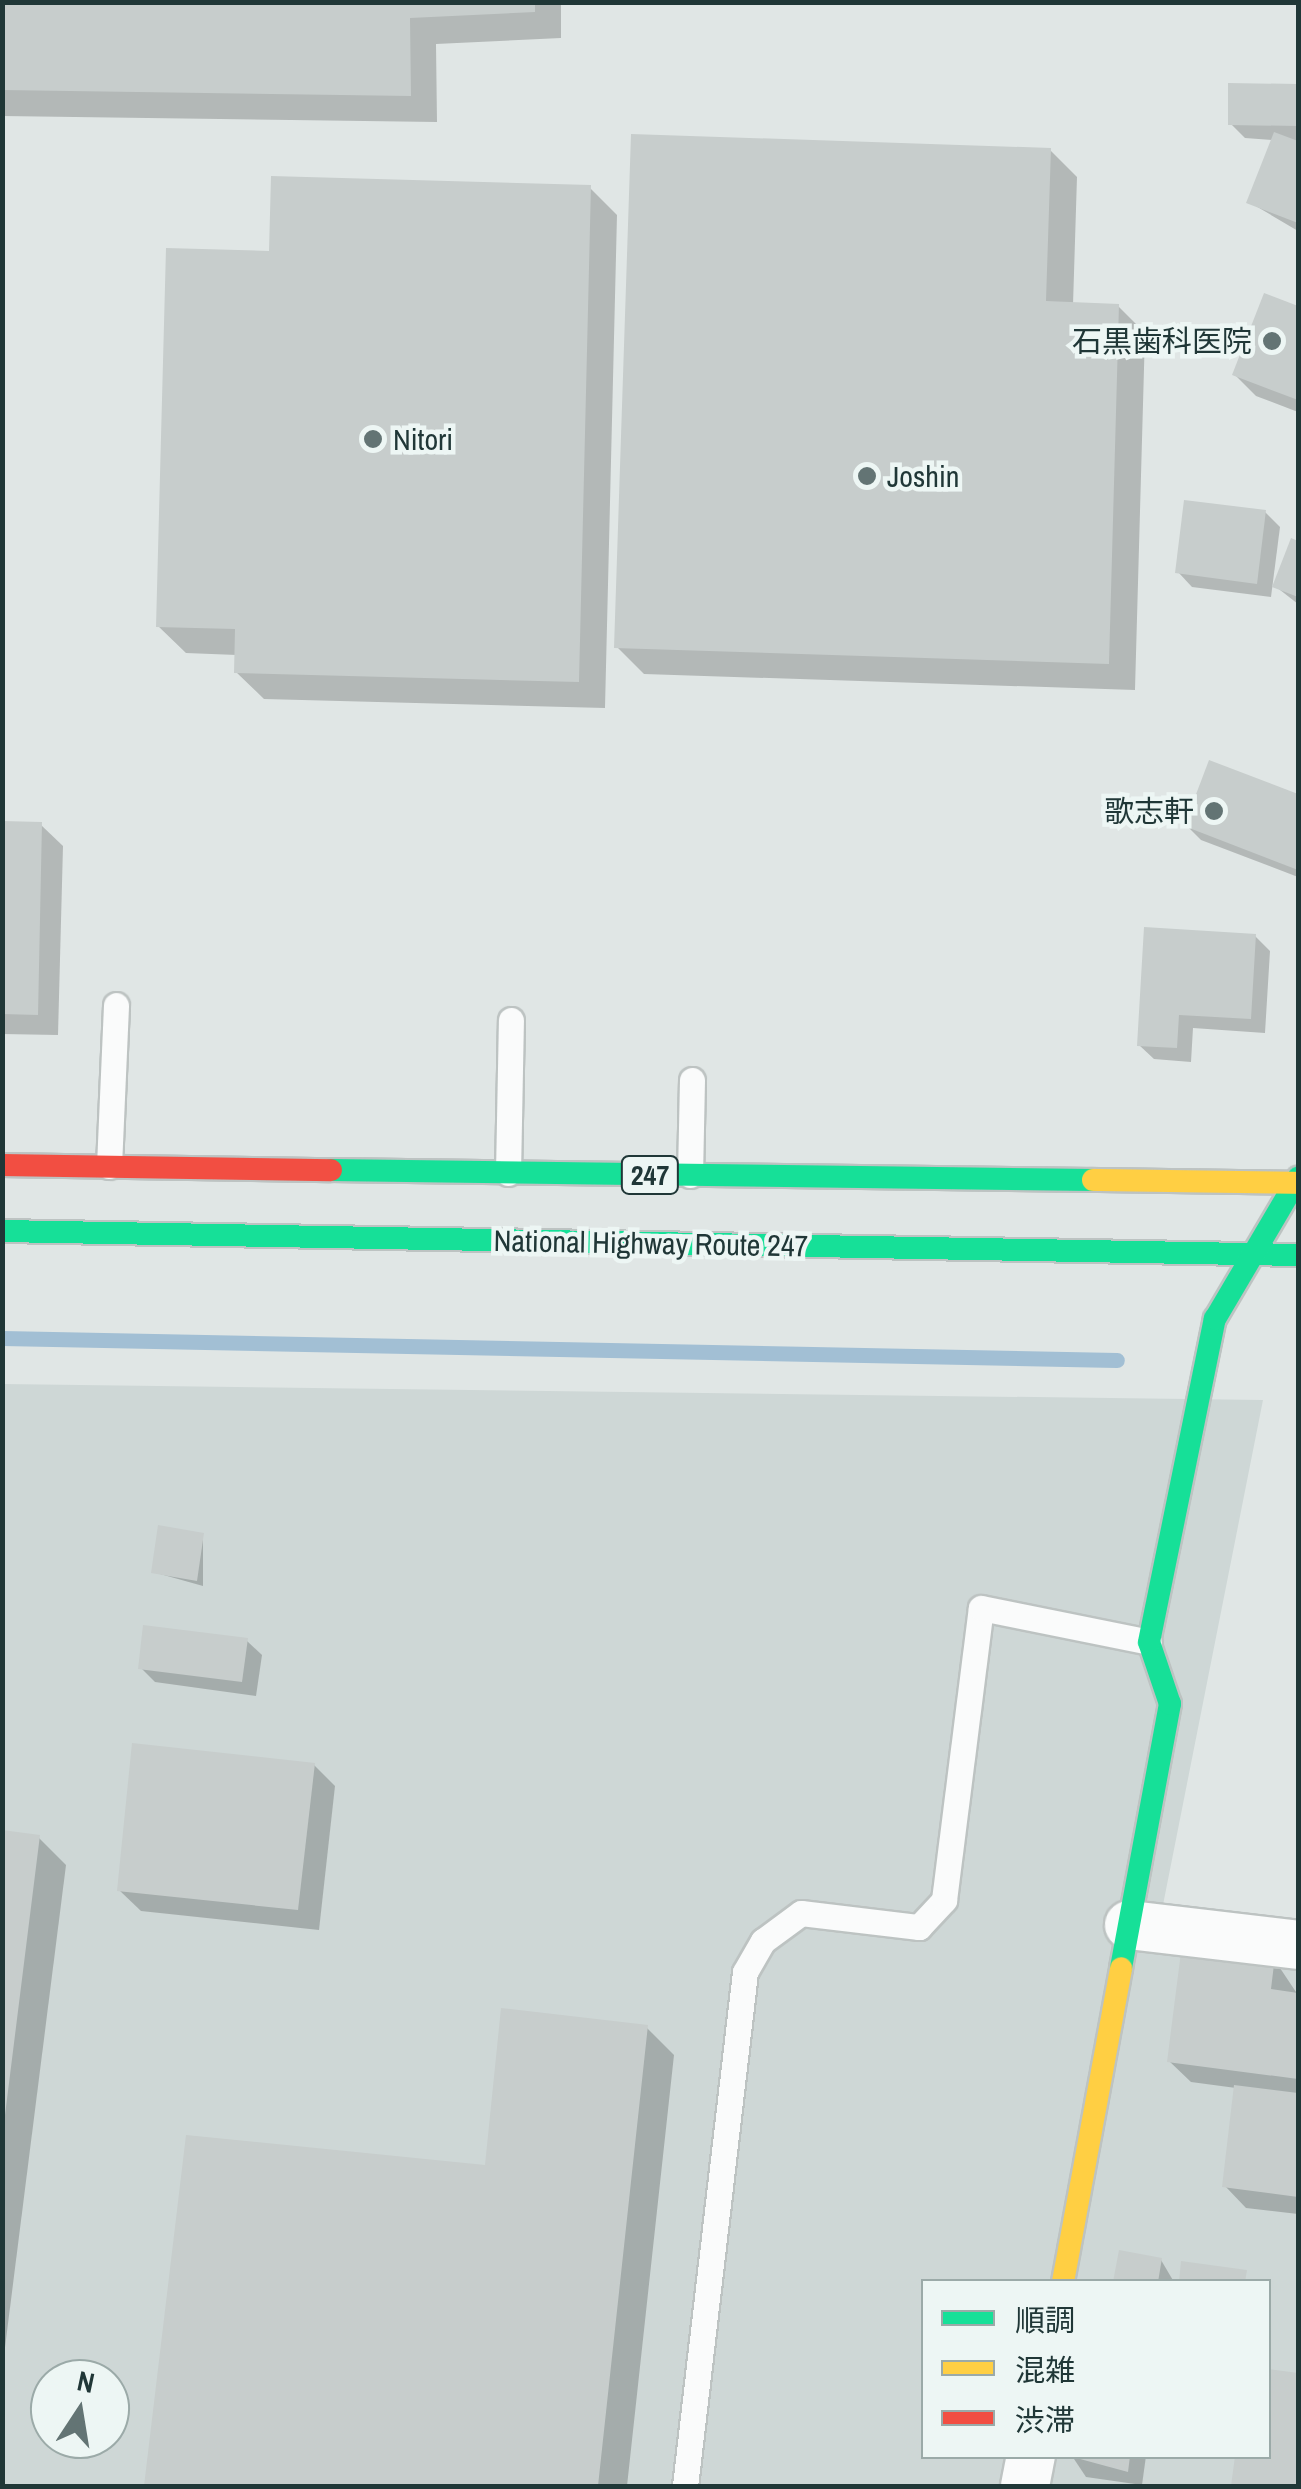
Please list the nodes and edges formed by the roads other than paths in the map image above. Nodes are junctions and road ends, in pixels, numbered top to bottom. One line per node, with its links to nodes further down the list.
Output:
1 (116, 1005): 5 (lane)
2 (511, 1020): 6 (lane)
3 (692, 1080): 7 (lane)
4 (2, 1164): 5 (main road, 247)
5 (109, 1166): 6 (main road, 247)
6 (508, 1173): 7 (main road, 247)
7 (690, 1175): 8 (main road, 247)
8 (1298, 1181): 10 (main road)
9 (2, 1231): 10 (main road, National Highway Route 247 / 247)
10 (1252, 1255): 11 (main road, National Highway Route 247 / 247); 12 (main road)
11 (1298, 1255)
12 (1149, 1642): 13 (main road); 17 (lane)
13 (1129, 1925): 14 (street); 15 (main road)
14 (1298, 1945)
15 (1064, 2279)
16 (1030, 2459): 18 (street)
17 (685, 2486)
18 (1025, 2486)

